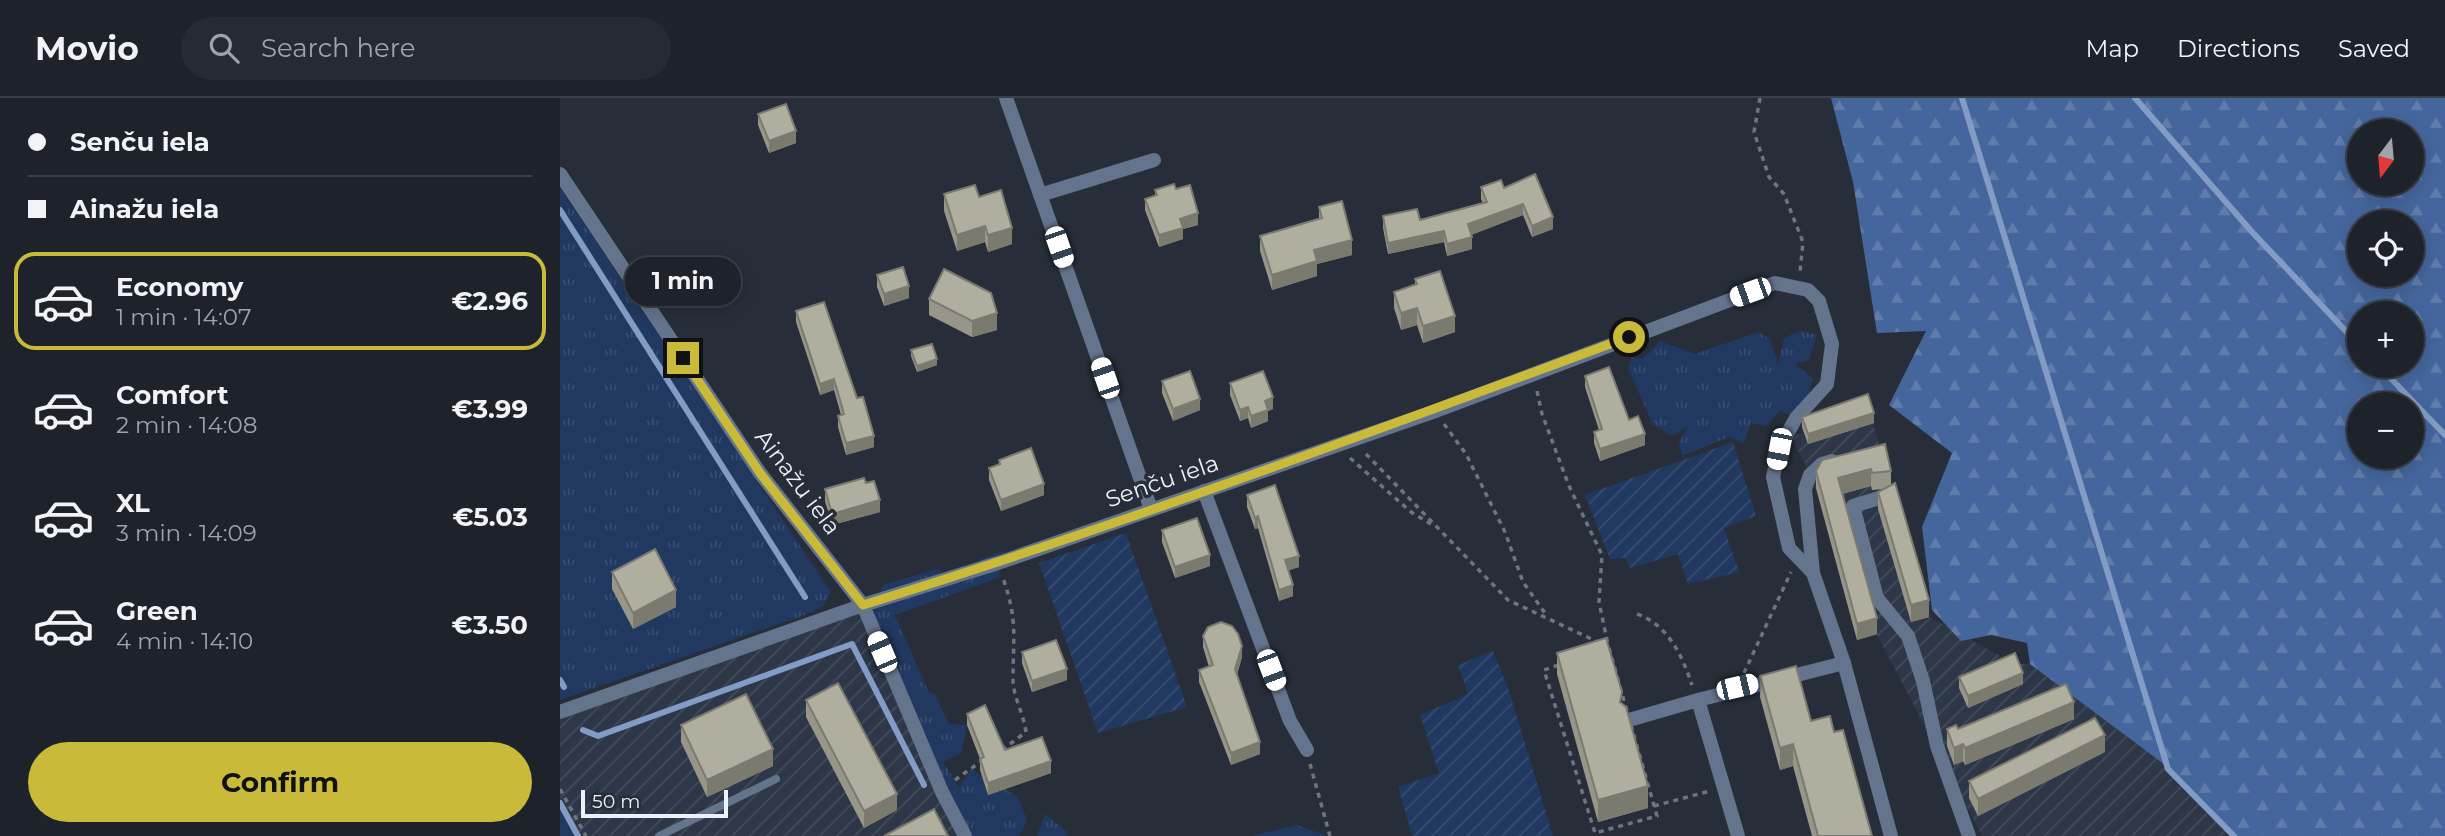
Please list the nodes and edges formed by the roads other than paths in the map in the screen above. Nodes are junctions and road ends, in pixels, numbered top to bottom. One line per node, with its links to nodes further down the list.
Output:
1 (1006, 98): 4 (street)
2 (1154, 160): 4 (street)
3 (560, 174): 10 (street, Ainažu iela)
4 (1040, 195): 8 (street)
5 (1848, 456): 9 (street)
6 (1204, 491): 8 (street, Senču iela); 9 (street, Senču iela); 15 (street)
7 (1886, 496): 21 (street)
8 (1151, 509): 10 (street, Senču iela)
9 (1813, 573): 11 (street)
10 (863, 605): 13 (street, Senču iela); 18 (street, Ainažu iela)
11 (1844, 663): 12 (street); 20 (street)
12 (1698, 700): 14 (street); 19 (street)
13 (560, 712)
14 (1629, 720)
15 (1307, 750)
16 (776, 779): 17 (lane)
17 (659, 836)
18 (965, 836)
19 (1738, 836)
20 (1891, 836)
21 (1969, 836)

